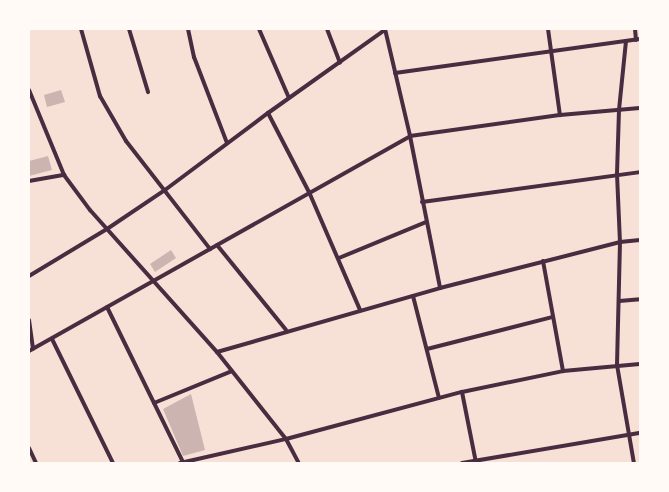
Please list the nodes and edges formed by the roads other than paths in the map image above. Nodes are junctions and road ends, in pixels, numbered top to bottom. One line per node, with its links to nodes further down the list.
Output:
1 (81, 29): 29 (street)
2 (129, 29): 15 (street)
3 (188, 29): 24 (street)
4 (259, 29): 16 (street)
5 (328, 29): 12 (street)
6 (548, 29): 11 (street)
7 (635, 29): 9 (street)
8 (385, 30): 12 (street); 13 (street)
9 (638, 39): 10 (street)
10 (626, 41): 11 (street); 20 (street)
11 (553, 52): 13 (street); 22 (street)
12 (340, 63): 16 (street)
13 (395, 73): 23 (street)
14 (29, 90): 17 (street)
15 (148, 92)
16 (289, 98): 21 (street)
17 (35, 107): 19 (street); 27 (street)
18 (640, 108): 20 (street)
19 (29, 109)
20 (618, 110): 22 (street); 26 (street)
21 (268, 113): 24 (street); 30 (street)
22 (560, 114): 23 (street)
23 (410, 136): 30 (street); 31 (street)
24 (227, 144): 29 (street)
25 (640, 172): 26 (street)
26 (617, 174): 31 (street); 35 (street)
27 (64, 175): 28 (street); 33 (street)
28 (29, 181)
29 (164, 190): 33 (street); 37 (street)
30 (309, 192): 36 (street); 38 (street)
31 (422, 202): 32 (street)
32 (426, 222): 38 (street); 42 (street)
33 (107, 230): 40 (street); 41 (street)
34 (640, 240): 35 (street)
35 (620, 242): 39 (street); 45 (street)
36 (217, 245): 37 (street); 50 (street)
37 (210, 248): 41 (street)
38 (339, 258): 47 (street)
39 (543, 261): 42 (street); 48 (street)
40 (29, 276)
41 (152, 281): 46 (street); 54 (street)
42 (440, 288): 43 (street)
43 (413, 296): 47 (street); 52 (street)
44 (640, 299): 45 (street)
45 (620, 301): 56 (street)
46 (107, 307): 51 (street); 61 (street)
47 (360, 310): 50 (street)
48 (553, 317): 52 (street); 58 (street)
49 (29, 320): 53 (street)
50 (286, 330): 54 (street)
51 (52, 339): 53 (street); 68 (street)
52 (427, 349): 60 (street)
53 (31, 350)
54 (217, 352): 57 (street)
55 (640, 364): 56 (street)
56 (617, 365): 58 (street); 63 (street)
57 (232, 371): 61 (street); 64 (street)
58 (563, 371): 59 (street)
59 (462, 392): 60 (street); 66 (street)
60 (439, 398): 64 (street)
61 (154, 403): 69 (street)
62 (640, 433): 63 (street)
63 (629, 434): 66 (street); 72 (street)
64 (286, 439): 69 (street); 70 (street)
65 (29, 448): 67 (street)
66 (475, 461): 71 (street)
67 (36, 463)
68 (113, 463)
69 (182, 463)
70 (299, 463)
71 (462, 463)
72 (634, 463)

